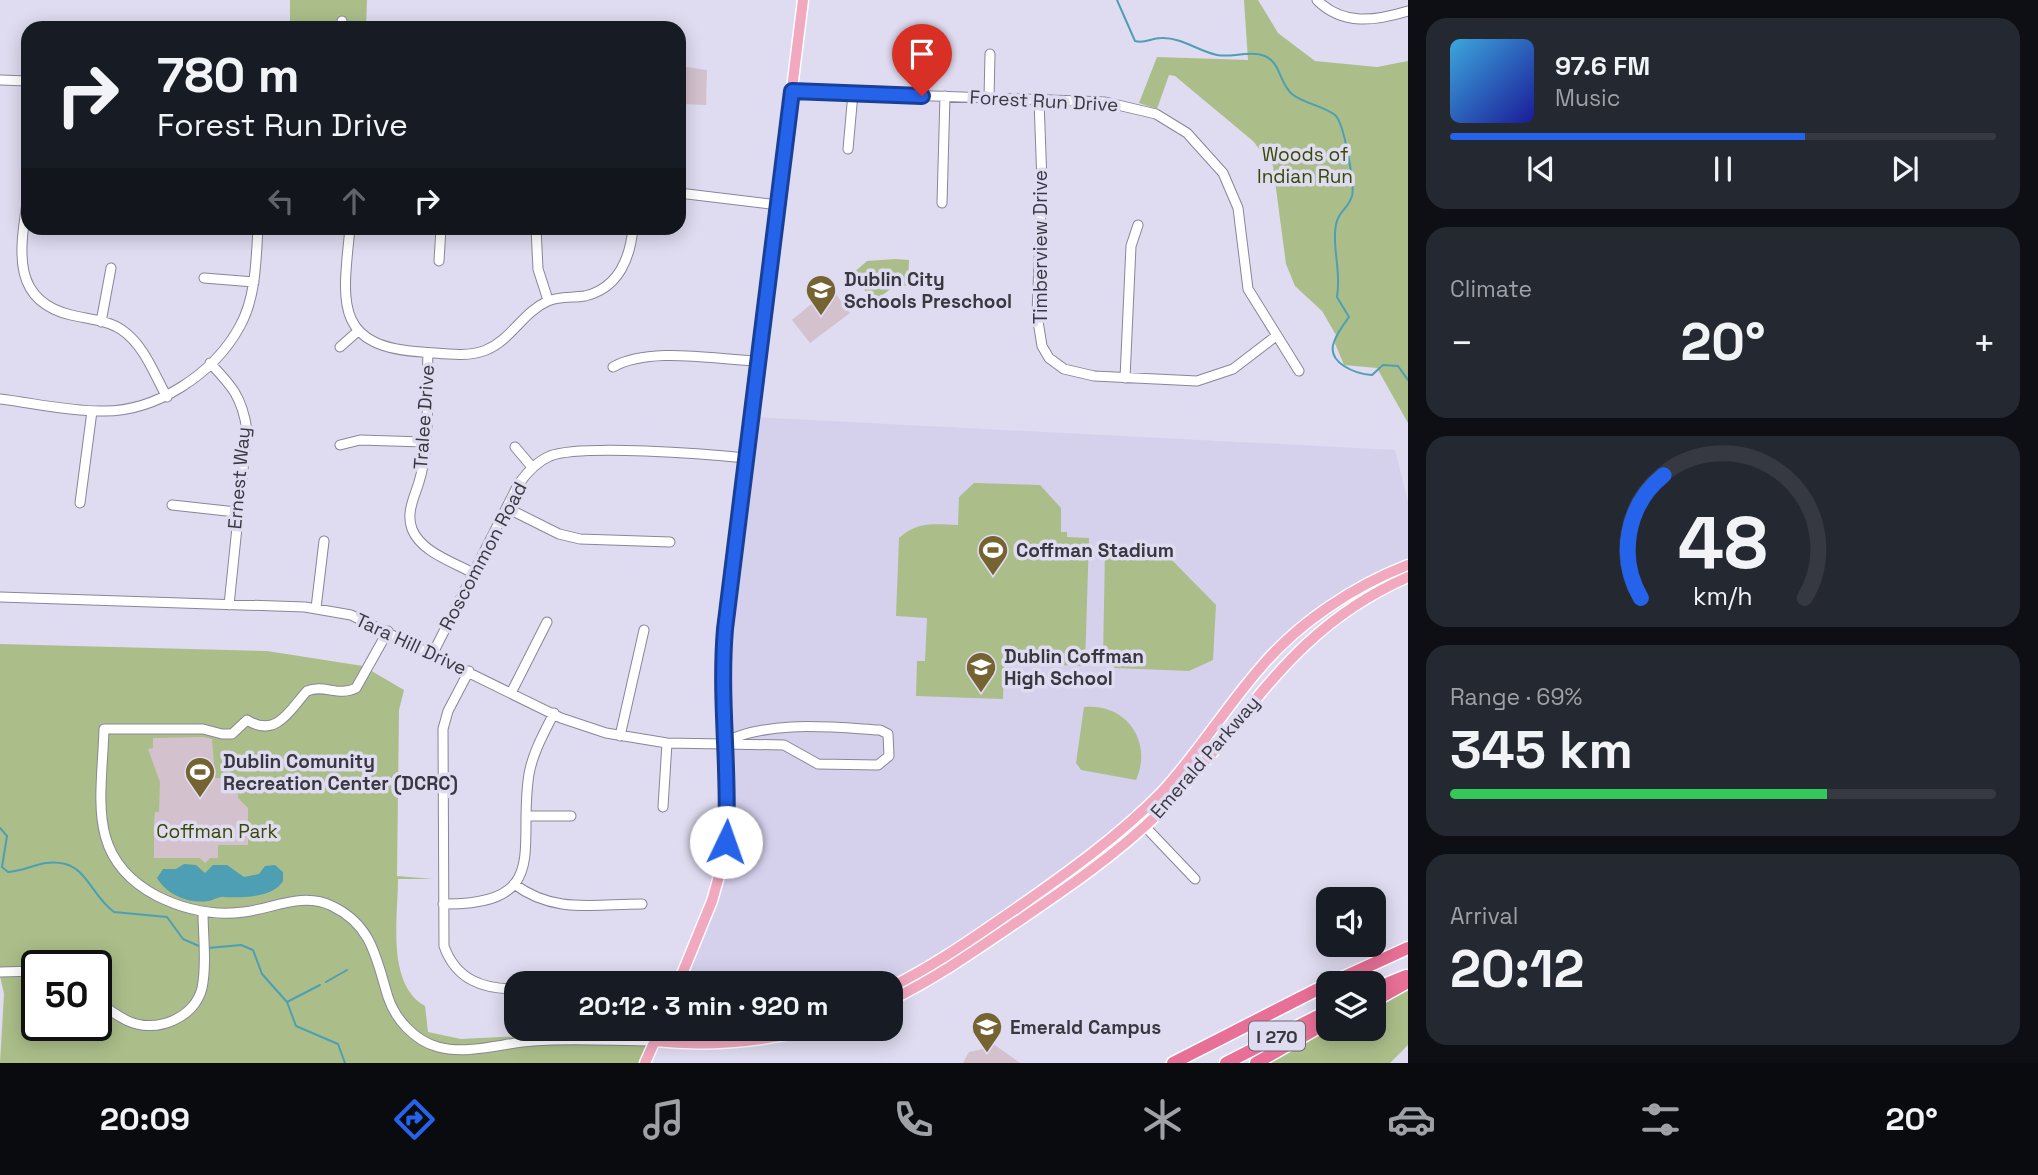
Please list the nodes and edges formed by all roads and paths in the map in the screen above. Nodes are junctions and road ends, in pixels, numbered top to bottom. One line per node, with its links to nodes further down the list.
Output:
1 (803, 0): 7 (main road)
2 (1317, 0): 3 (street)
3 (1408, 11)
4 (990, 54): 10 (street)
5 (0, 80): 6 (street)
6 (21, 81)
7 (792, 91): 8 (street, Forest Run Drive); 15 (main road)
8 (853, 93): 9 (street, Forest Run Drive); 12 (street)
9 (945, 96): 10 (street, Forest Run Drive); 14 (street)
10 (989, 98): 11 (street, Forest Run Drive)
11 (1039, 100): 30 (street, Forest Run Drive); 37 (street, Timberview Drive)
12 (848, 149)
13 (686, 194): 15 (street)
14 (942, 203)
15 (778, 205): 33 (main road)
16 (1138, 225): 37 (street)
17 (22, 235): 28 (street)
18 (257, 235): 26 (street)
19 (350, 235): 29 (street)
20 (441, 235): 23 (street)
21 (536, 235): 27 (street)
22 (632, 235): 27 (street)
23 (439, 261)
24 (111, 268): 28 (street)
25 (204, 278): 26 (street)
26 (254, 282): 34 (street)
27 (548, 300): 32 (street)
28 (101, 321): 38 (street)
29 (358, 331): 31 (street); 32 (street)
30 (1276, 336): 36 (street, Forest Run Drive); 37 (street, Timberview Drive)
31 (340, 347)
32 (428, 353): 42 (street, Tralee Drive)
33 (760, 361): 35 (street); 45 (main road)
34 (209, 363): 38 (street); 50 (street, Ernest Way)
35 (613, 367)
36 (1299, 371)
37 (1125, 378)
38 (167, 397): 41 (street)
39 (1, 399): 40 (street); 41 (street)
40 (0, 410)
41 (92, 411): 47 (street)
42 (424, 442): 43 (street); 54 (street, Tralee Drive)
43 (340, 445)
44 (515, 447): 46 (street)
45 (746, 458): 46 (street, Roscommon Road); 68 (main road)
46 (532, 467): 49 (street, Roscommon Road)
47 (80, 503)
48 (172, 505): 50 (street)
49 (507, 508): 52 (street); 54 (street, Roscommon Road)
50 (236, 512): 57 (street, Ernest Way)
51 (324, 541): 58 (street)
52 (670, 542)
53 (1408, 565): 74 (main road, Emerald Parkway)
54 (473, 573): 62 (street, Roscommon Road)
55 (1408, 578): 75 (main road, Emerald Parkway)
56 (0, 597): 57 (street, Tara Hill Drive)
57 (229, 605): 58 (street, Tara Hill Drive)
58 (316, 608): 61 (street, Tara Hill Drive)
59 (547, 622): 64 (street)
60 (644, 630): 67 (street)
61 (388, 631): 62 (street, Tara Hill Drive); 80 (street)
62 (433, 653): 63 (street, Tara Hill Drive)
63 (469, 671): 64 (street, Tara Hill Drive); 78 (street)
64 (511, 693): 65 (street, Tara Hill Drive)
65 (554, 713): 67 (street, Tara Hill Drive); 72 (street)
66 (788, 728): 68 (street); 70 (street); 70 (street)
67 (620, 736): 69 (street, Tara Hill Drive)
68 (724, 742): 69 (street, Tara Hill Drive); 70 (street); 83 (main road)
69 (667, 743): 71 (street)
70 (785, 745)
71 (663, 807)
72 (528, 816): 73 (street); 77 (street)
73 (571, 816)
74 (1135, 816): 75 (street); 87 (main road, Emerald Parkway)
75 (1144, 825): 76 (street); 92 (main road, Emerald Parkway)
76 (1195, 879)
77 (514, 884): 78 (street); 79 (street)
78 (443, 904): 90 (street)
79 (642, 904)
80 (203, 912): 94 (street); 97 (street)
81 (1408, 948): 84 (highway, I 270)
82 (21, 971): 85 (street)
83 (683, 971)
84 (1358, 971)
85 (0, 972)
86 (1408, 975): 89 (highway)
87 (903, 980)
88 (1408, 982): 93 (highway)
89 (1386, 984)
90 (504, 988)
91 (1316, 991): 101 (highway, I 270)
92 (903, 993)
93 (1386, 994)
94 (112, 1011)
95 (1316, 1017): 102 (highway, I 270)
96 (1316, 1029): 103 (highway)
97 (544, 1041)
98 (655, 1041): 99 (main road); 100 (main road)
99 (754, 1041)
100 (645, 1063)
101 (1174, 1063)
102 (1226, 1063)
103 (1256, 1063)

